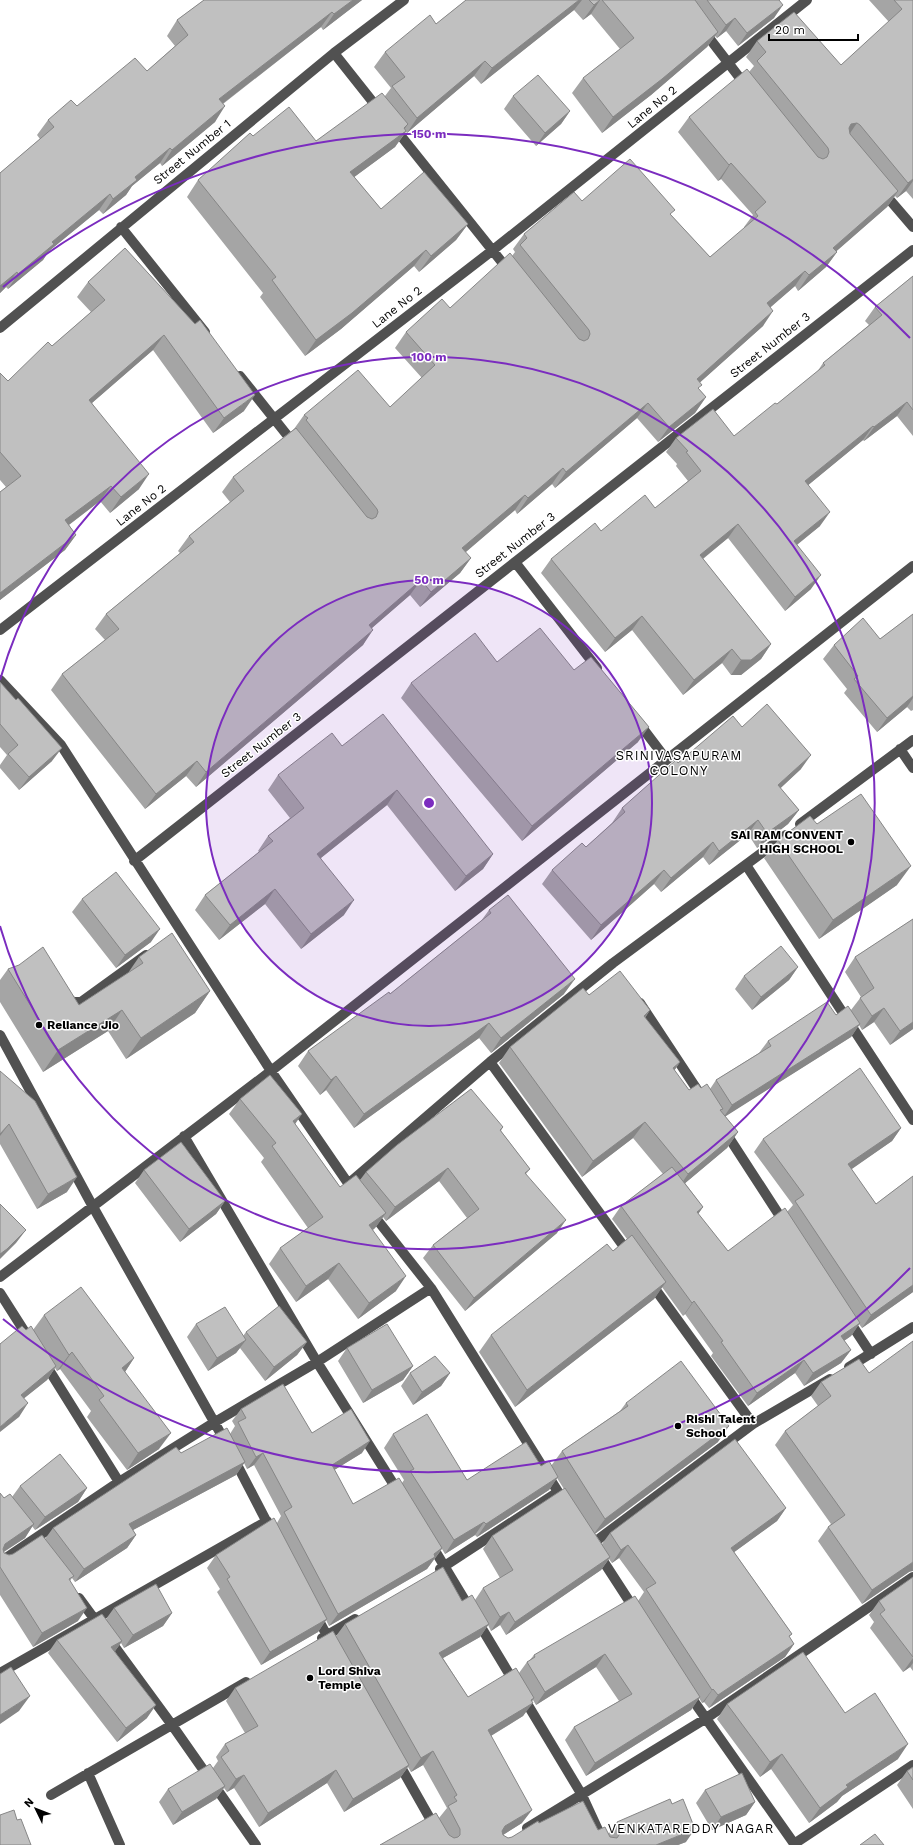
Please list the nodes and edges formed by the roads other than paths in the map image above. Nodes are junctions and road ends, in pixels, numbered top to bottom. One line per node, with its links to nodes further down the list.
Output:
1 (404, 0): 4 (street, Street Number 1)
2 (807, 0): 5 (street, Lane No 2)
3 (695, 19): 5 (street)
4 (334, 53): 8 (street, Street Number 1); 10 (street)
5 (727, 63): 6 (street); 10 (street, Lane No 2)
6 (752, 94)
7 (879, 186): 9 (street)
8 (122, 227): 13 (street, Street Number 1); 14 (street)
9 (913, 227)
10 (493, 250): 12 (street); 16 (street, Lane No 2)
11 (913, 250): 18 (street, Street Number 3)
12 (518, 281)
13 (0, 328)
14 (210, 338)
15 (234, 369): 16 (street)
16 (274, 419): 17 (street); 20 (street, Lane No 2)
17 (303, 455)
18 (515, 562): 21 (street); 28 (street, Street Number 3)
19 (913, 566): 26 (street)
20 (0, 630)
21 (605, 679)
22 (0, 680): 28 (street)
23 (633, 716): 26 (street)
24 (913, 740): 25 (street)
25 (900, 749): 27 (street); 29 (street)
26 (666, 759): 35 (street)
27 (913, 768)
28 (134, 861): 35 (street)
29 (746, 865): 34 (street); 37 (street)
30 (154, 949): 31 (street)
31 (63, 991)
32 (635, 996): 36 (street)
33 (0, 1035): 41 (street)
34 (490, 1062): 40 (street); 43 (street)
35 (271, 1071): 39 (street); 40 (street)
36 (709, 1109)
37 (913, 1120)
38 (718, 1122): 42 (street)
39 (184, 1136): 41 (street); 51 (street)
40 (348, 1184): 46 (street)
41 (92, 1205): 45 (street); 52 (street)
42 (792, 1235)
43 (636, 1262)
44 (645, 1275): 53 (street)
45 (0, 1277)
46 (431, 1288): 51 (street); 55 (street)
47 (0, 1294): 54 (street)
48 (841, 1308): 50 (street)
49 (913, 1327): 50 (street)
50 (871, 1354): 53 (street)
51 (317, 1362): 52 (street); 56 (street)
52 (215, 1422): 54 (street); 58 (street)
53 (753, 1424): 69 (street)
54 (119, 1482): 61 (street)
55 (558, 1492): 57 (street); 62 (street)
56 (403, 1500)
57 (571, 1512)
58 (267, 1521): 60 (street); 68 (street)
59 (424, 1533): 62 (street)
60 (277, 1542)
61 (0, 1562)
62 (445, 1566): 63 (street); 81 (street)
63 (432, 1574)
64 (913, 1577): 76 (street)
65 (71, 1588): 68 (street)
66 (312, 1609): 70 (street)
67 (366, 1612): 70 (street)
68 (94, 1618): 73 (street); 77 (street)
69 (640, 1618)
70 (327, 1636): 71 (street); 72 (street)
71 (313, 1643)
72 (338, 1656)
73 (0, 1673)
74 (253, 1678): 77 (street)
75 (683, 1685): 76 (street)
76 (704, 1719): 81 (street); 88 (street)
77 (172, 1725): 80 (street); 85 (street)
78 (392, 1750): 86 (street)
79 (913, 1766): 88 (street)
80 (88, 1773): 82 (street); 84 (street)
81 (582, 1794): 83 (street); 87 (street)
82 (51, 1795)
83 (518, 1833)
84 (120, 1845)
85 (256, 1845)
86 (446, 1845)
87 (605, 1845)
88 (794, 1845)

